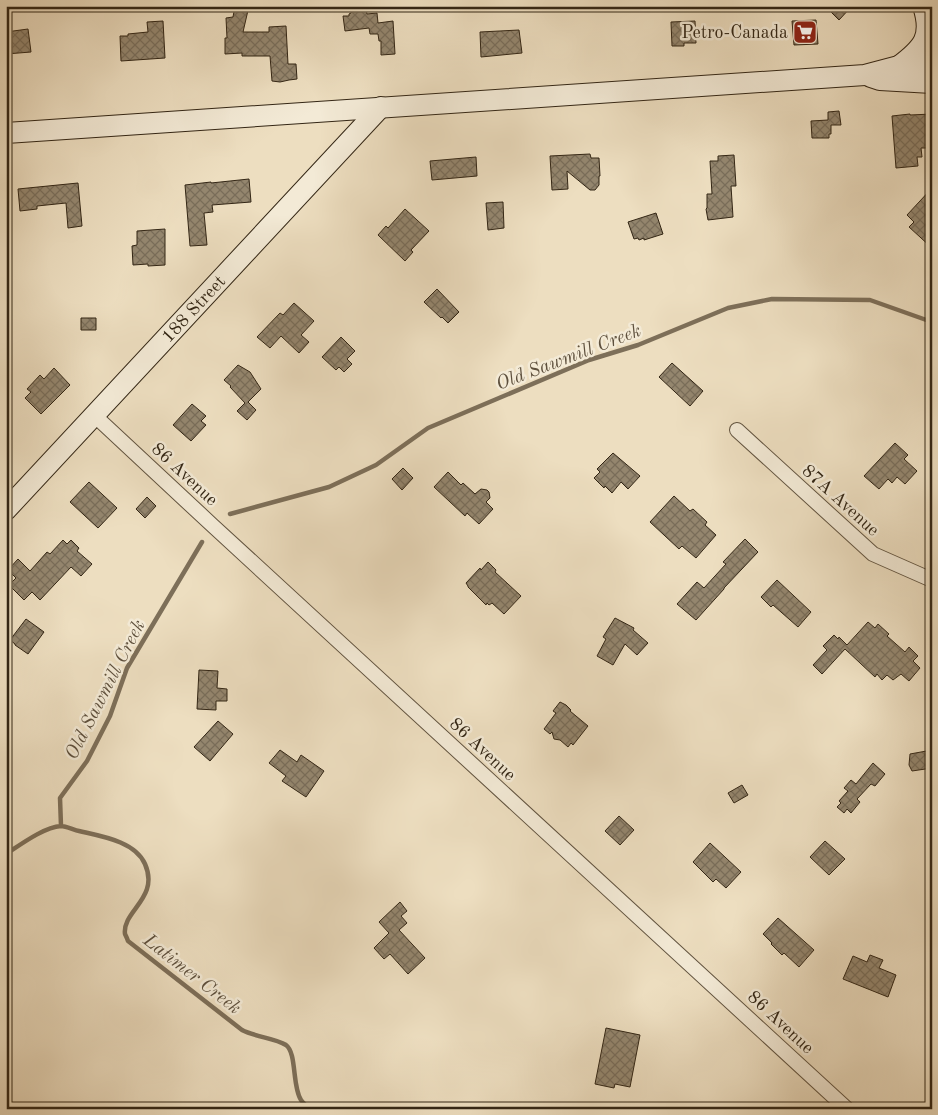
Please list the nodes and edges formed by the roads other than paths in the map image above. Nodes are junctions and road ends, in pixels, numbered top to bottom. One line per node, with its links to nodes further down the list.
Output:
1 (923, 6): 3 (main road)
2 (932, 62): 3 (main road)
3 (899, 66): 4 (main road)
4 (865, 75): 5 (main road); 6 (main road)
5 (932, 83)
6 (381, 107): 7 (main road); 8 (main road, 188 Street)
7 (6, 133)
8 (94, 415): 10 (main road, 188 Street); 12 (street, 86 Avenue)
9 (737, 430): 11 (street, 87A Avenue)
10 (6, 510)
11 (932, 580)
12 (847, 1109)

